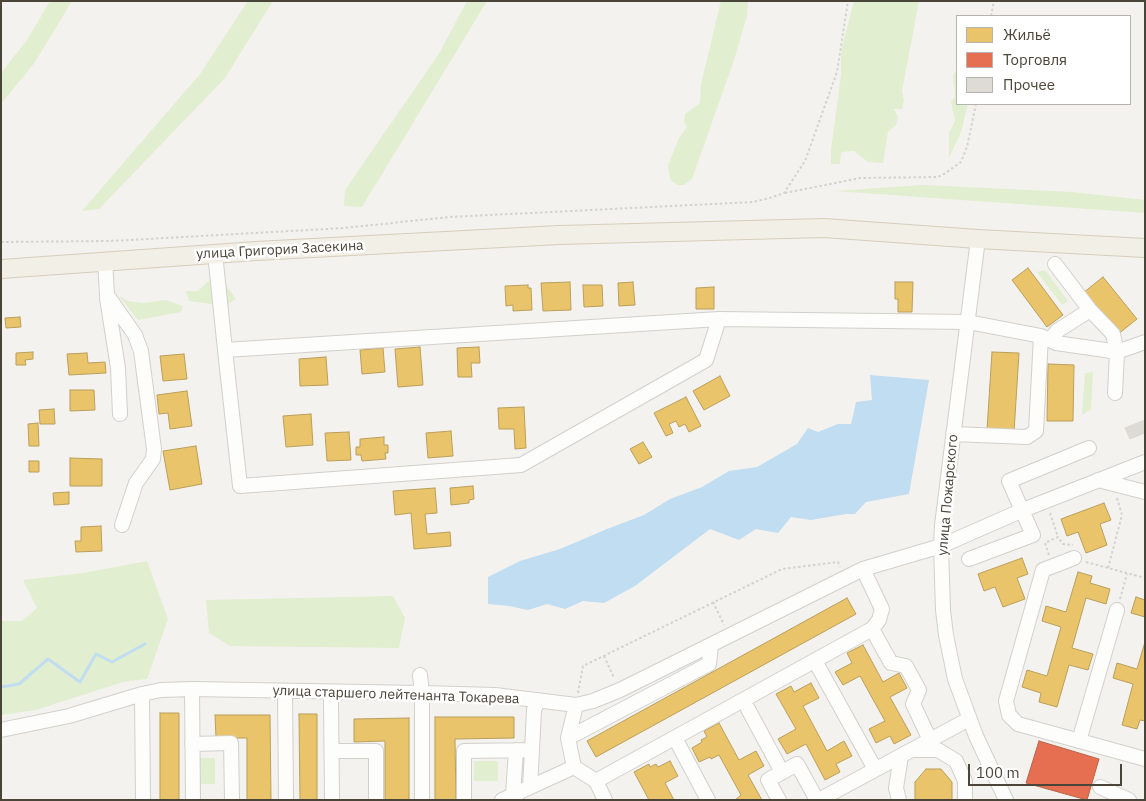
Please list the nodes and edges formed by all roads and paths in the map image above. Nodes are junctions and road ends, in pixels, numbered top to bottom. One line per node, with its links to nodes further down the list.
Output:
1 (848, 1): 5 (path)
2 (994, 1): 3 (path)
3 (991, 15)
4 (976, 105): 5 (path)
5 (784, 193): 7 (path)
6 (978, 239): 8 (main road, улица Григория Засекина); 9 (main road, улица Григория Засекина); 16 (street, улица Пожарского)
7 (1, 242)
8 (1145, 248)
9 (215, 253): 10 (main road, улица Григория Засекина); 19 (street)
10 (105, 260): 12 (main road, улица Григория Засекина); 13 (street)
11 (1056, 264): 14 (street)
12 (1, 269)
13 (107, 295): 22 (street); 31 (street)
14 (1090, 310): 17 (street); 20 (street)
15 (719, 320): 16 (street); 19 (street); 19 (street)
16 (968, 322): 17 (street); 23 (street, улица Пожарского)
17 (1045, 338): 20 (street); 23 (street)
18 (1145, 342): 20 (street)
19 (224, 350)
20 (1117, 352): 21 (street)
21 (1115, 393)
22 (120, 414)
23 (953, 434): 33 (street, улица Пожарского)
24 (1089, 448): 30 (street)
25 (1145, 462): 26 (street, улица старшего лейтенанта Токарева)
26 (1098, 480): 27 (street); 29 (street, улица старшего лейтенанта Токарева)
27 (1114, 484): 28 (street); 37 (path)
28 (1145, 492)
29 (1046, 501): 30 (street, улица старшего лейтенанта Токарева); 32 (path)
30 (1023, 510): 33 (street, улица старшего лейтенанта Токарева); 34 (street)
31 (122, 525)
32 (1058, 537): 35 (path); 36 (path)
33 (941, 546): 38 (street, улица старшего лейтенанта Токарева); 59 (street, улица Пожарского)
34 (969, 559)
35 (1076, 559): 36 (street); 37 (path)
36 (1052, 567): 64 (street)
37 (1108, 568): 39 (path)
38 (863, 569): 40 (street, улица старшего лейтенанта Токарева); 44 (street)
39 (1127, 574): 41 (path); 43 (path)
40 (845, 578): 42 (path); 45 (street, улица старшего лейтенанта Токарева)
41 (1145, 578)
42 (713, 602): 45 (path); 47 (path)
43 (1117, 610): 64 (street)
44 (872, 629): 48 (street); 63 (street)
45 (729, 636): 46 (street, улица старшего лейтенанта Токарева)
46 (711, 644): 51 (street, улица старшего лейтенанта Токарева); 61 (street)
47 (604, 656): 51 (path); 57 (path)
48 (815, 661): 62 (street); 72 (street)
49 (420, 674): 53 (street)
50 (192, 689): 52 (street, улица старшего лейтенанта Токарева); 54 (street, улица старшего лейтенанта Токарева); 65 (street)
51 (620, 690): 57 (street, улица старшего лейтенанта Токарева)
52 (285, 691): 53 (street, улица старшего лейтенанта Токарева); 81 (street)
53 (422, 693): 56 (street, улица старшего лейтенанта Токарева); 84 (street)
54 (145, 695): 60 (street, улица старшего лейтенанта Токарева); 78 (street)
55 (331, 698): 68 (street)
56 (538, 700): 57 (street, улица старшего лейтенанта Токарева); 67 (street)
57 (576, 705): 61 (street)
58 (748, 710): 73 (street)
59 (969, 719): 63 (street); 92 (street, улица Пожарского)
60 (1, 730)
61 (568, 738): 71 (street)
62 (675, 738): 74 (street); 87 (street)
63 (930, 740): 69 (street)
64 (1079, 741): 70 (street)
65 (192, 744): 79 (street); 80 (street)
66 (516, 750): 67 (street); 77 (street); 85 (street)
67 (532, 750): 75 (street)
68 (332, 751): 82 (street); 83 (street)
69 (907, 752): 72 (street); 90 (street); 91 (street)
70 (1145, 759)
71 (574, 767): 74 (street); 75 (street)
72 (875, 769): 89 (street)
73 (782, 772): 88 (street); 89 (street)
74 (596, 781): 86 (street)
75 (530, 787): 77 (street)
76 (1100, 787): 93 (street)
77 (510, 798)
78 (143, 800)
79 (193, 800)
80 (232, 800)
81 (286, 800)
82 (332, 800)
83 (376, 800)
84 (422, 800)
85 (464, 800)
86 (605, 800)
87 (708, 800)
88 (779, 800)
89 (818, 800)
90 (899, 800)
91 (965, 800)
92 (1006, 800)
93 (1129, 800)

